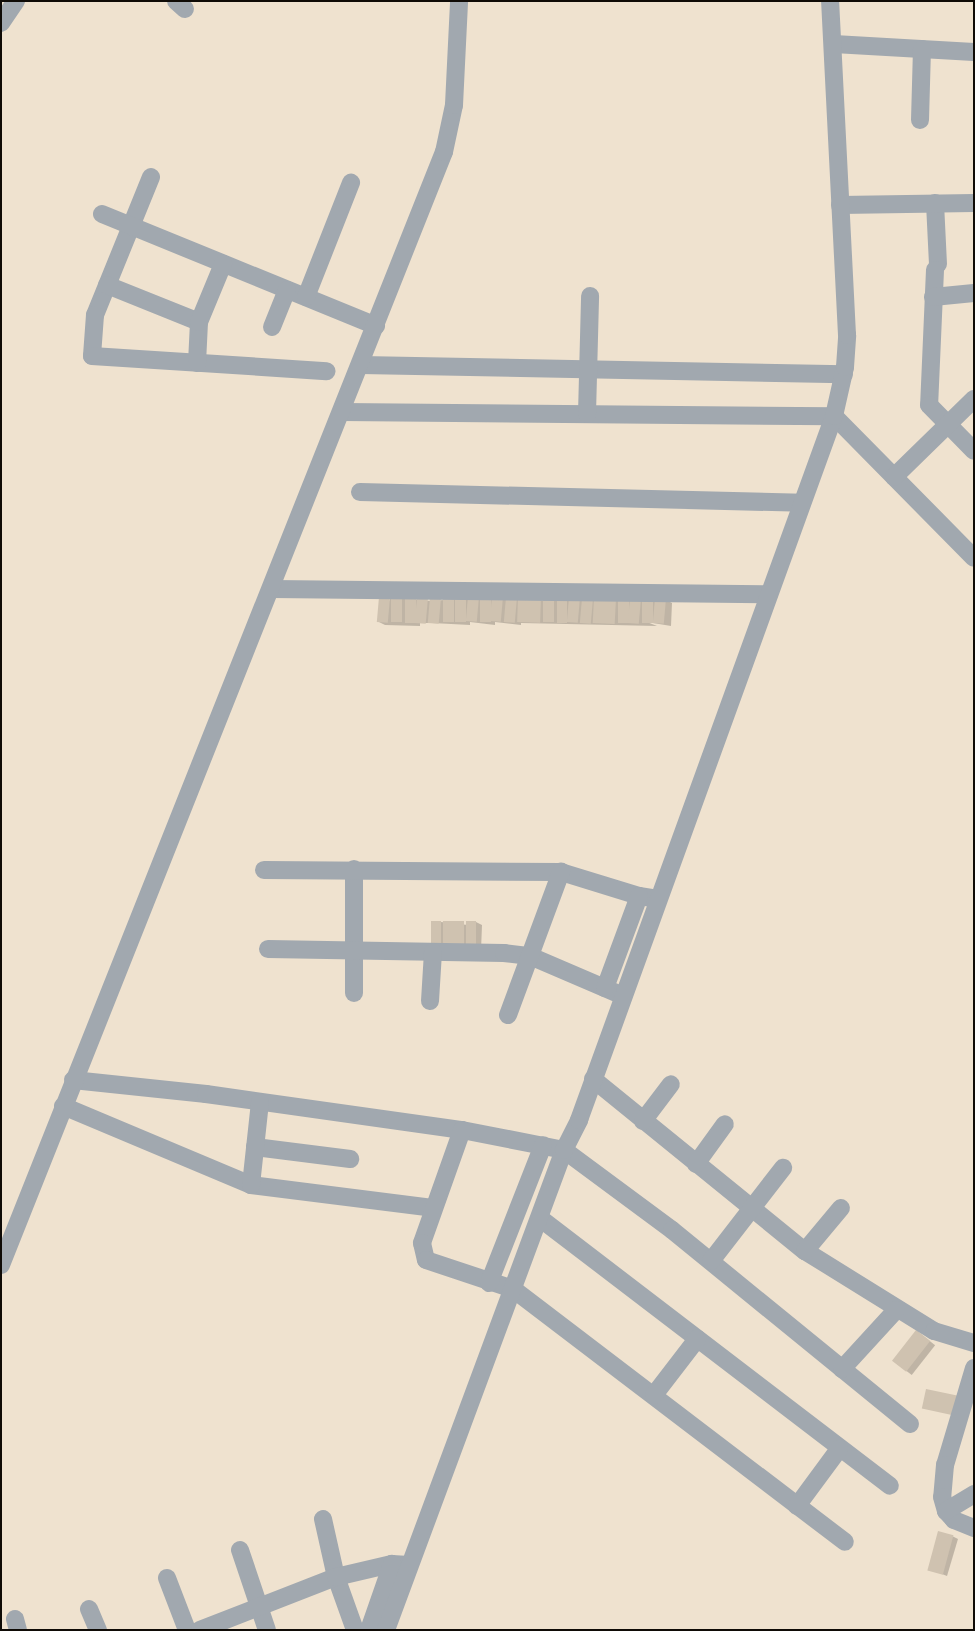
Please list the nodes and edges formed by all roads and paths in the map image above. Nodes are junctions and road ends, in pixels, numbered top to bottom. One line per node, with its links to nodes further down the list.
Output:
1 (16, 1): 4 (street)
2 (459, 1): 24 (street)
3 (830, 1): 5 (street)
4 (1, 23)
5 (834, 44): 6 (street); 13 (street)
6 (922, 50): 7 (street); 8 (street)
7 (974, 52)
8 (920, 120)
9 (152, 177): 15 (street)
10 (351, 183): 21 (street)
11 (935, 203): 12 (street); 13 (street); 22 (street)
12 (974, 203)
13 (840, 205): 30 (street)
14 (102, 214): 15 (street)
15 (131, 226): 16 (street); 17 (street)
16 (223, 264): 18 (street); 23 (street)
17 (107, 285): 23 (street); 26 (street)
18 (287, 290): 21 (street); 25 (street)
19 (974, 293): 22 (street)
20 (590, 296): 28 (street)
21 (306, 297): 24 (street)
22 (933, 297): 35 (street)
23 (199, 322): 26 (street)
24 (376, 326): 27 (street)
25 (272, 327)
26 (197, 363): 29 (street)
27 (361, 365): 28 (street); 32 (street)
28 (588, 369): 30 (street); 33 (street)
29 (327, 371)
30 (844, 374): 34 (street)
31 (974, 399): 35 (street)
32 (342, 412): 33 (street); 41 (street)
33 (587, 414): 34 (street)
34 (834, 416): 37 (street); 39 (street)
35 (948, 424): 36 (street); 37 (street)
36 (974, 450)
37 (894, 477): 40 (street)
38 (360, 492): 39 (street)
39 (802, 503): 42 (street)
40 (974, 558)
41 (272, 589): 42 (street); 58 (street)
42 (769, 594): 47 (street)
43 (354, 868): 44 (street); 45 (street); 49 (street)
44 (264, 870)
45 (561, 872): 46 (street); 51 (street)
46 (639, 896): 47 (street); 52 (street)
47 (658, 898): 54 (street)
48 (268, 949): 49 (street)
49 (355, 949): 50 (street); 53 (street)
50 (433, 952): 51 (street); 55 (street)
51 (530, 956): 52 (street); 56 (street)
52 (605, 988): 54 (street)
53 (354, 993)
54 (621, 995): 57 (street)
55 (430, 1001)
56 (508, 1015)
57 (593, 1079): 62 (street); 67 (street)
58 (73, 1080): 60 (street); 61 (street)
59 (671, 1084): 62 (street)
60 (260, 1102): 64 (street); 66 (street)
61 (63, 1106): 71 (street); 78 (street)
62 (643, 1121): 69 (street)
63 (725, 1124): 69 (street)
64 (462, 1130): 65 (street); 72 (street)
65 (543, 1145): 67 (street); 79 (street)
66 (255, 1147): 68 (street); 71 (street)
67 (564, 1150): 75 (street); 77 (street)
68 (350, 1159)
69 (696, 1164): 73 (street)
70 (783, 1168): 73 (street)
71 (251, 1185): 72 (street)
72 (433, 1208): 79 (street)
73 (751, 1208): 76 (street); 77 (street)
74 (841, 1208): 76 (street)
75 (541, 1219): 80 (street); 82 (street)
76 (805, 1251): 81 (street)
77 (711, 1261): 85 (street)
78 (1, 1265)
79 (489, 1283): 80 (street)
80 (513, 1289): 86 (street); 97 (street)
81 (896, 1310): 83 (street); 85 (street)
82 (697, 1339): 86 (street); 88 (street)
83 (974, 1343)
84 (974, 1368): 92 (street)
85 (842, 1369): 87 (street)
86 (654, 1395): 91 (street)
87 (910, 1424)
88 (839, 1449): 89 (street); 91 (street)
89 (890, 1486)
90 (974, 1494): 92 (street)
91 (797, 1506): 95 (street)
92 (946, 1511): 94 (street)
93 (323, 1519): 99 (street)
94 (974, 1528)
95 (845, 1542)
96 (240, 1550): 100 (street)
97 (400, 1565): 99 (street); 107 (street); 108 (street)
98 (167, 1578): 103 (street)
99 (336, 1578): 100 (street); 106 (street)
100 (258, 1607): 104 (street); 105 (street)
101 (89, 1609): 102 (street)
102 (98, 1630)
103 (187, 1630)
104 (200, 1630)
105 (266, 1630)
106 (355, 1630)
107 (369, 1630)
108 (386, 1630)

